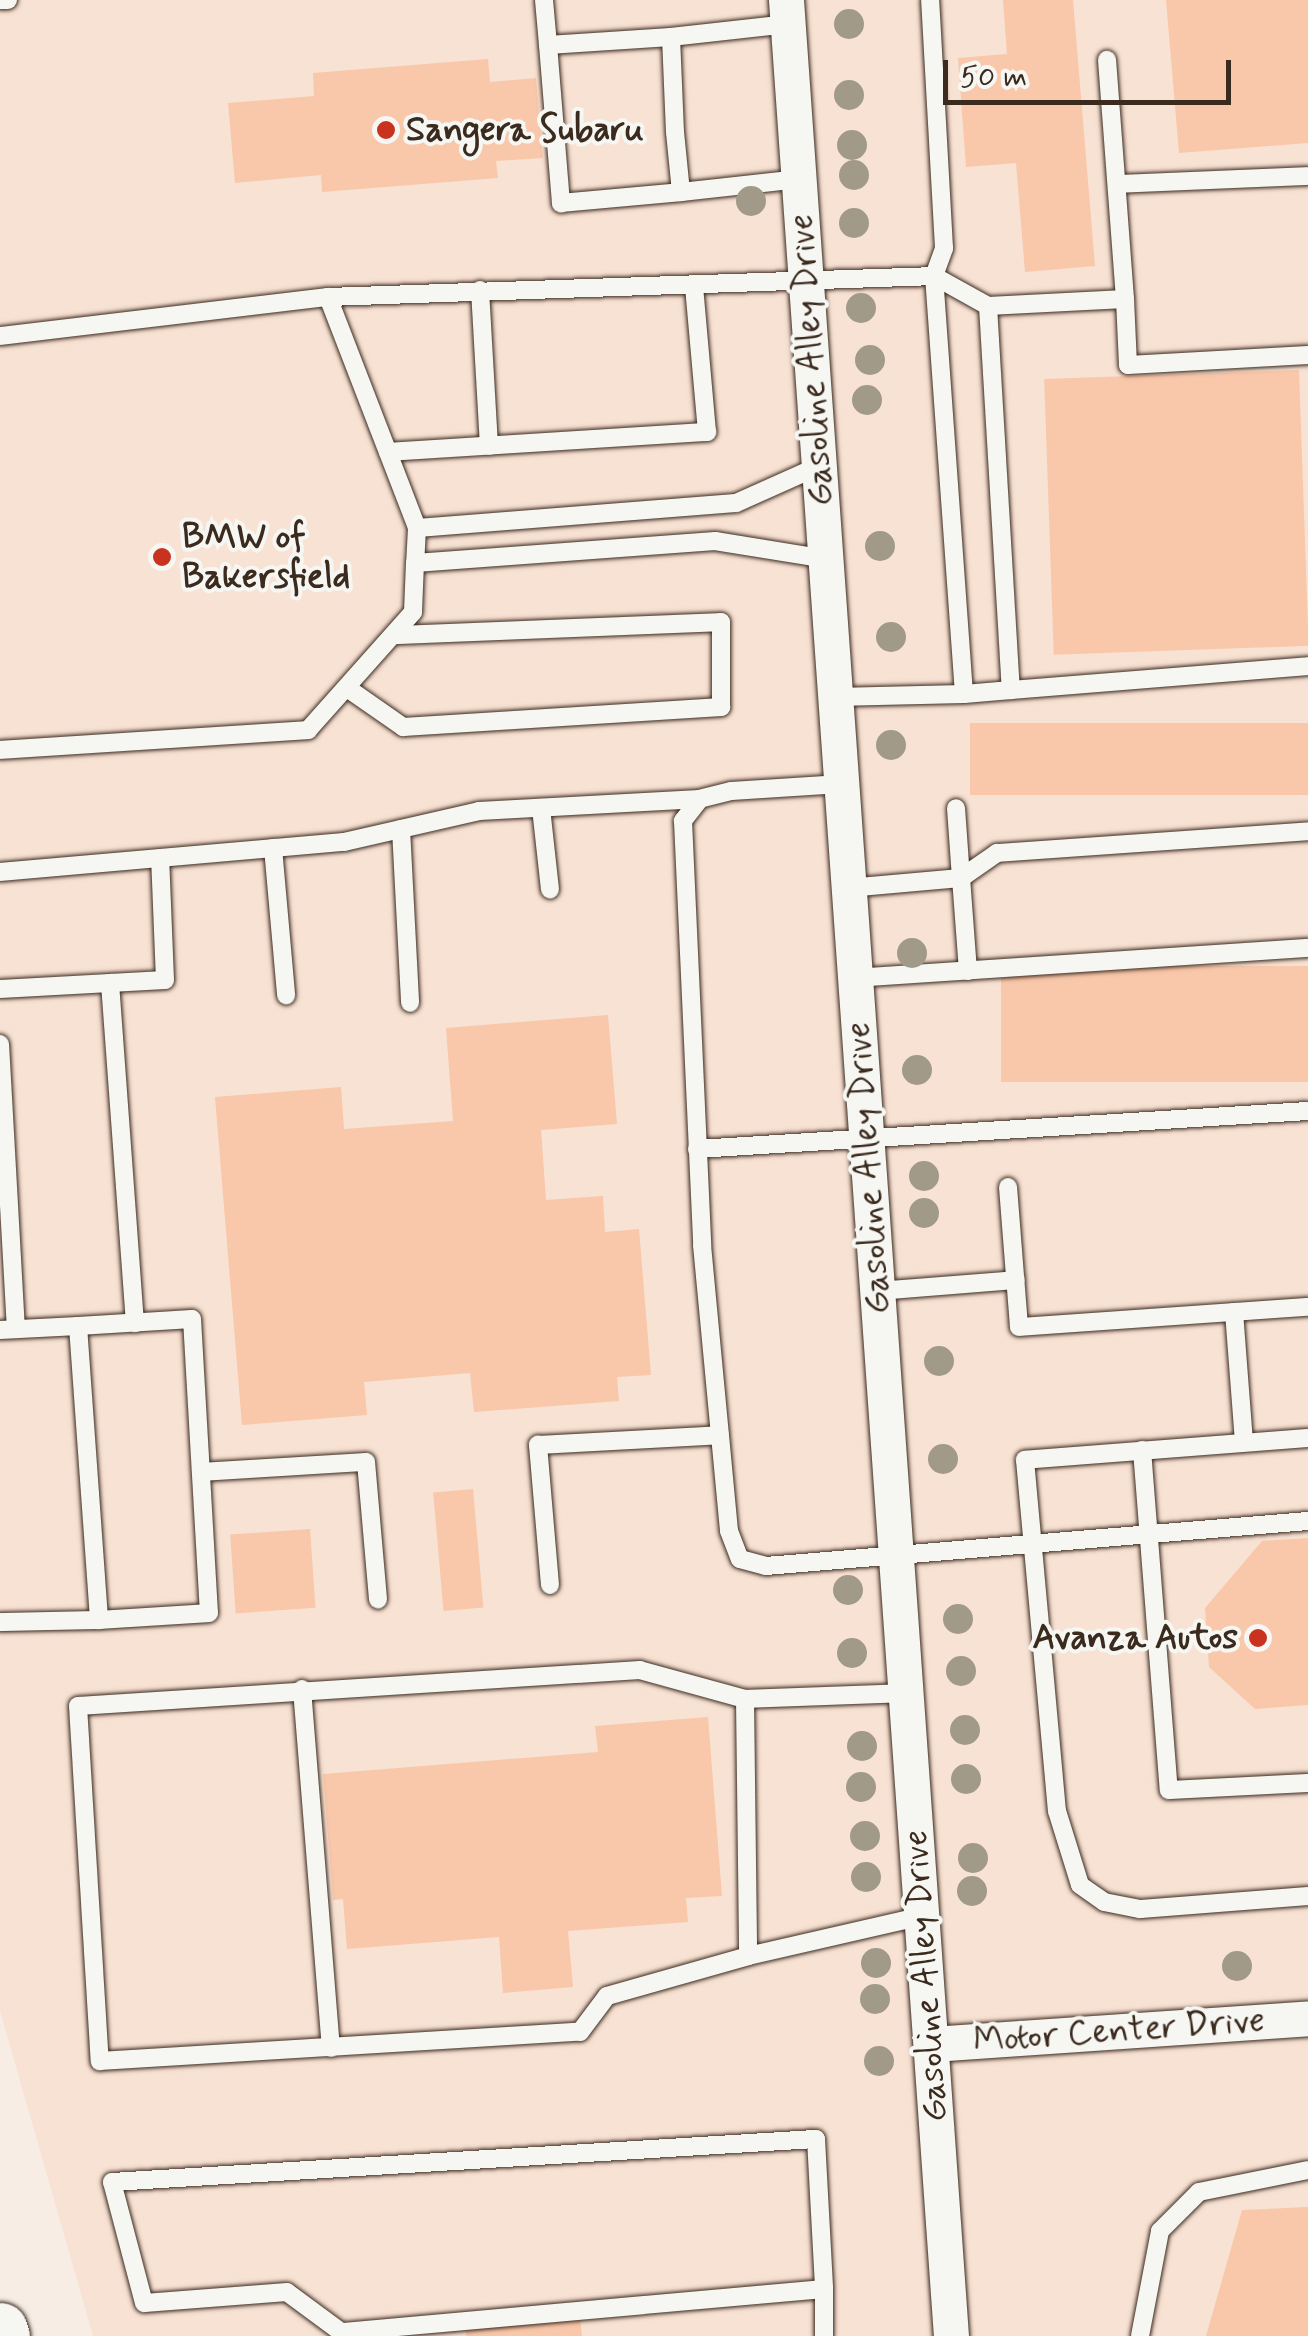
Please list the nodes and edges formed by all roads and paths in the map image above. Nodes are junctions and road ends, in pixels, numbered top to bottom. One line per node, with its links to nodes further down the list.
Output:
1 (0, 0): 2 (lane)
2 (8, 0)
3 (544, 0): 7 (lane)
4 (930, 0): 13 (lane)
5 (787, 12): 6 (lane); 10 (street, Gasoline Alley Drive)
6 (672, 38): 7 (lane); 12 (lane)
7 (548, 45): 12 (lane)
8 (1108, 60): 11 (lane)
9 (1308, 176): 11 (lane)
10 (799, 179): 12 (lane); 14 (street, Gasoline Alley Drive)
11 (1117, 184): 18 (lane)
12 (680, 192)
13 (934, 276): 14 (lane); 19 (lane); 32 (lane)
14 (806, 284): 15 (lane); 24 (street, Gasoline Alley Drive)
15 (694, 285): 16 (lane); 22 (lane)
16 (480, 290): 17 (lane); 22 (lane)
17 (328, 297): 20 (lane); 23 (lane)
18 (1125, 299): 19 (lane); 21 (lane)
19 (988, 306): 31 (lane)
20 (0, 336)
21 (1308, 355)
22 (489, 446): 23 (lane)
23 (388, 452): 25 (lane)
24 (820, 466): 25 (lane); 26 (street, Gasoline Alley Drive)
25 (416, 528): 27 (lane)
26 (826, 559): 27 (lane); 33 (street, Gasoline Alley Drive)
27 (415, 563): 28 (lane)
28 (394, 635): 30 (lane); 30 (lane)
29 (1308, 666): 31 (lane)
30 (350, 690): 34 (lane)
31 (1011, 690): 32 (lane)
32 (964, 694): 33 (lane)
33 (835, 697): 35 (street, Gasoline Alley Drive)
34 (0, 750)
35 (841, 784): 36 (lane); 45 (street, Gasoline Alley Drive)
36 (700, 798): 37 (lane); 57 (lane)
37 (540, 808): 39 (lane); 46 (lane)
38 (956, 808): 44 (lane)
39 (401, 829): 41 (lane); 53 (lane)
40 (1308, 831): 44 (lane)
41 (273, 848): 42 (lane); 52 (lane)
42 (160, 858): 43 (lane); 50 (lane)
43 (0, 872)
44 (960, 878): 45 (lane); 48 (lane)
45 (848, 888): 49 (street, Gasoline Alley Drive)
46 (550, 890)
47 (1308, 948): 48 (lane)
48 (968, 970): 49 (lane)
49 (855, 978): 56 (street, Gasoline Alley Drive)
50 (110, 983): 51 (lane); 63 (lane)
51 (0, 989)
52 (286, 995)
53 (410, 1003)
54 (0, 1044): 65 (lane)
55 (1308, 1111): 56 (lane)
56 (866, 1134): 57 (lane); 60 (street, Gasoline Alley Drive)
57 (697, 1149): 66 (lane)
58 (1008, 1187): 59 (lane)
59 (1016, 1280): 60 (lane); 62 (lane)
60 (877, 1290): 74 (street, Gasoline Alley Drive)
61 (1308, 1306): 62 (lane)
62 (1234, 1312): 68 (lane)
63 (135, 1323): 64 (lane); 70 (lane)
64 (78, 1326): 65 (lane); 77 (lane)
65 (8, 1330)
66 (720, 1435): 74 (lane); 75 (lane)
67 (1308, 1438): 68 (lane)
68 (1244, 1442): 69 (lane)
69 (1142, 1450): 72 (lane); 73 (lane)
70 (201, 1472): 76 (lane); 77 (lane)
71 (1308, 1521): 72 (lane)
72 (1149, 1532): 73 (lane); 82 (lane)
73 (1030, 1541): 74 (lane); 83 (lane)
74 (896, 1550): 80 (street, Gasoline Alley Drive)
75 (550, 1585)
76 (378, 1599)
77 (99, 1620): 78 (lane)
78 (0, 1622)
79 (302, 1689): 81 (lane); 88 (lane); 88 (lane)
80 (906, 1693): 81 (lane); 84 (street, Gasoline Alley Drive)
81 (745, 1699): 85 (lane)
82 (1308, 1783)
83 (1308, 1896)
84 (922, 1916): 85 (lane); 87 (street, Gasoline Alley Drive)
85 (748, 1956): 88 (lane)
86 (1308, 2018): 87 (street, Motor Center Drive)
87 (931, 2044): 92 (street, Gasoline Alley Drive)
88 (331, 2048)
89 (1308, 2170): 93 (lane)
90 (824, 2289): 90 (lane); 91 (lane)
91 (824, 2336)
92 (951, 2336)
93 (1140, 2336)

